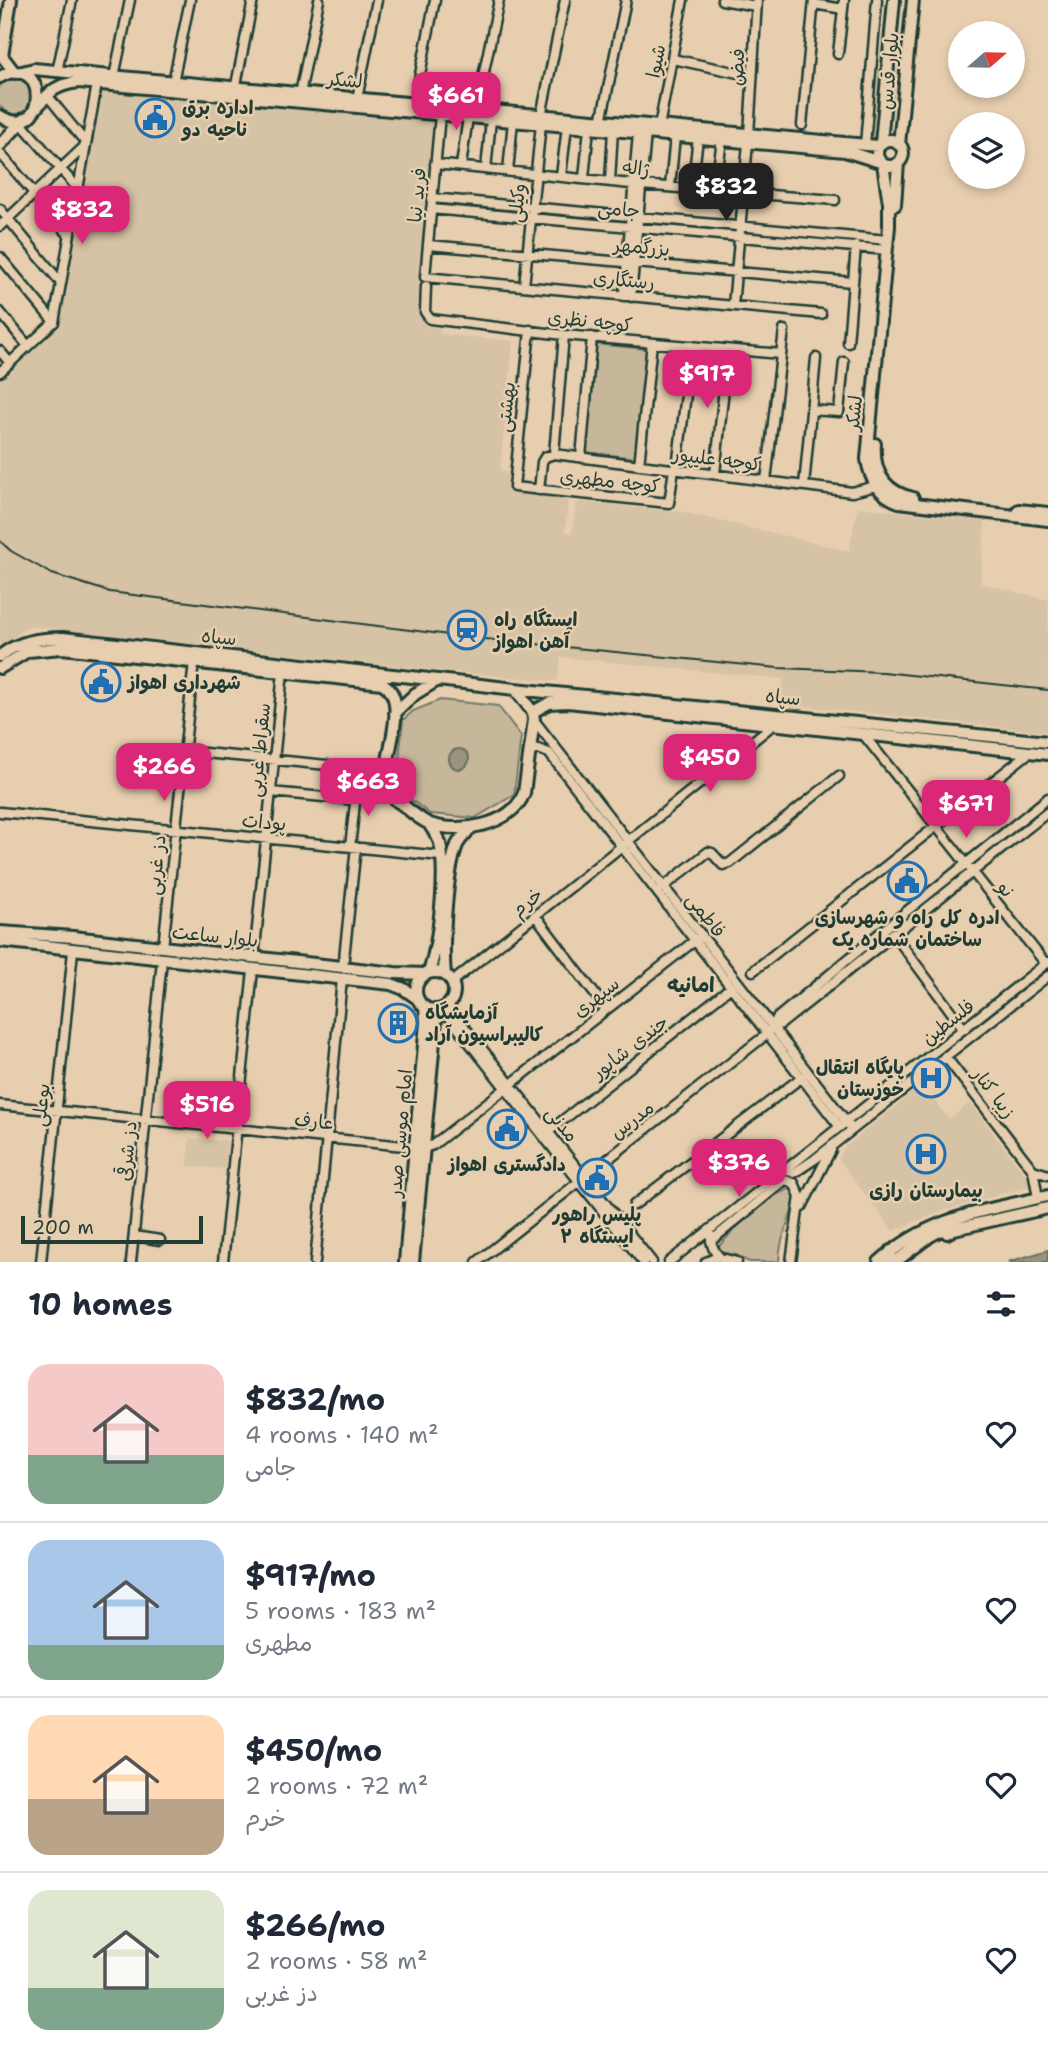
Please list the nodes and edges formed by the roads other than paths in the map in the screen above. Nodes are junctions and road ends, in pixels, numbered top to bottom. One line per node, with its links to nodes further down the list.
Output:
1 (11, 0): 23 (main road)
2 (72, 0): 22 (street)
3 (130, 0): 26 (street)
4 (190, 0): 27 (street)
5 (253, 0): 29 (street)
6 (319, 0): 30 (street)
7 (377, 0): 32 (street)
8 (435, 0): 33 (street)
9 (499, 0): 34 (street)
10 (565, 0): 39 (street, وکیلی)
11 (626, 0): 41 (street)
12 (683, 0): 21 (street, شیوا)
13 (722, 0): 18 (street)
14 (877, 0): 56 (street)
15 (894, 0): 54 (main road, بلوار قدس)
16 (913, 0): 55 (main road, بلوار قدس)
17 (814, 2): 19 (street); 42 (street)
18 (757, 3): 24 (street, فیض)
19 (843, 4): 20 (street)
20 (838, 54)
21 (673, 59): 24 (street); 44 (street, شیوا)
22 (57, 72): 23 (main road, لشکر); 26 (main road, لشکر)
23 (16, 73): 25 (main road, لشکر); 37 (main road)
24 (752, 76): 50 (street, فیض)
25 (0, 77)
26 (114, 77): 27 (main road, لشکر)
27 (173, 82): 29 (main road, لشکر)
28 (97, 84): 29 (main road, لشکر); 31 (main road, لشکر); 52 (street)
29 (235, 92): 30 (main road, لشکر); 35 (main road, لشکر)
30 (300, 94): 32 (main road, لشکر)
31 (47, 95): 37 (main road); 52 (street)
32 (357, 99): 33 (main road, لشکر)
33 (414, 104): 34 (main road, لشکر)
34 (472, 114): 35 (main road, لشکر); 38 (main road, لشکر); 39 (main road, لشکر); 61 (street)
35 (439, 115): 60 (street, فرید نیا)
36 (0, 116): 37 (main road)
37 (26, 118): 53 (main road); 62 (street)
38 (491, 120): 40 (main road, لشکر); 63 (street)
39 (541, 120): 40 (main road, لشکر); 41 (main road, لشکر); 43 (main road, لشکر); 65 (street, وکیلی)
40 (513, 121): 64 (street)
41 (601, 122): 44 (main road, لشکر)
42 (802, 125)
43 (567, 126): 45 (main road, لشکر); 66 (street)
44 (659, 127): 50 (main road, لشکر)
45 (589, 128): 46 (main road, لشکر); 67 (street)
46 (613, 131): 47 (main road, لشکر); 68 (street)
47 (642, 133): 48 (main road, لشکر); 69 (street)
48 (675, 136): 49 (main road, لشکر); 70 (street)
49 (698, 138): 51 (main road, لشکر); 71 (street)
50 (748, 139): 51 (main road, لشکر); 56 (main road, لشکر); 74 (street, فیض)
51 (722, 140): 73 (street)
52 (86, 144): 62 (street); 72 (street)
53 (0, 145)
54 (880, 145): 55 (main road); 56 (main road, لشکر); 58 (main road)
55 (900, 145): 59 (main road)
56 (864, 151): 58 (main road, لشکر)
57 (0, 153): 75 (street)
58 (881, 163): 59 (main road); 89 (main road, لشکر)
59 (898, 163): 130 (main road, لشکر)
60 (435, 164): 61 (street, ژاله); 76 (street, فرید نیا)
61 (461, 166): 63 (street, ژاله)
62 (61, 169): 72 (street); 75 (street)
63 (486, 169): 64 (street, ژاله)
64 (508, 170): 65 (street, ژاله)
65 (536, 173): 66 (street, ژاله); 80 (street, وکیلی)
66 (561, 176): 67 (street, ژاله)
67 (584, 178): 68 (street, ژاله)
68 (610, 181): 69 (street, ژاله)
69 (637, 184): 70 (street, ژاله); 81 (street)
70 (670, 187): 71 (street, ژاله)
71 (692, 188): 73 (street, ژاله)
72 (78, 189): 86 (street)
73 (715, 190): 74 (street, ژاله)
74 (743, 192): 77 (street, ژاله); 85 (street, فیض)
75 (35, 194): 82 (street); 86 (street)
76 (432, 198): 79 (street, فرید نیا); 80 (street)
77 (835, 200)
78 (0, 209): 82 (street)
79 (431, 209): 80 (street, جامی); 88 (street, فرید نیا)
80 (531, 212): 81 (street); 84 (street, جامی); 91 (street, وکیلی)
81 (634, 217): 84 (street); 85 (street)
82 (8, 219): 83 (street); 97 (street)
83 (0, 226)
84 (634, 226): 87 (street, جامی); 93 (street)
85 (740, 226): 87 (street, فیض); 89 (street)
86 (69, 235): 97 (street)
87 (739, 236): 90 (street, جامی); 94 (street, فیض)
88 (428, 245): 91 (street, بزرگمهر); 95 (street, فرید نیا)
89 (888, 245): 90 (street, جامی); 127 (main road, لشکر)
90 (856, 246): 96 (street)
91 (527, 253): 93 (street, بزرگمهر); 98 (street, وکیلی)
92 (0, 257): 103 (street)
93 (630, 262): 94 (street, بزرگمهر); 99 (street)
94 (736, 272): 96 (street, بزرگمهر); 100 (street, فیض)
95 (425, 282): 98 (street, رستگاری); 104 (street, کوچه نظری)
96 (853, 282): 109 (street)
97 (61, 283): 103 (street)
98 (524, 286): 99 (street, رستگاری)
99 (627, 296): 100 (street, رستگاری)
100 (733, 306): 102 (street, رستگاری)
101 (0, 312): 110 (street)
102 (821, 314)
103 (54, 322): 110 (street)
104 (530, 330): 106 (street, کوچه نظری); 128 (street, بهشتی)
105 (784, 330): 114 (street)
106 (564, 335): 107 (street, کوچه نظری); 120 (street)
107 (592, 337): 108 (street, کوچه نظری); 121 (street)
108 (652, 343): 111 (street, کوچه نظری); 122 (street)
109 (848, 343)
110 (28, 346): 117 (street)
111 (692, 346): 112 (street, کوچه نظری); 123 (street)
112 (728, 349): 114 (street, کوچه نظری); 124 (street)
113 (0, 351): 117 (street)
114 (781, 354): 125 (street)
115 (816, 358): 119 (street)
116 (844, 362): 119 (street)
117 (9, 363): 118 (street)
118 (0, 372)
119 (811, 410): 126 (street)
120 (554, 454): 121 (street, کوچه علیپور); 129 (street)
121 (581, 457): 122 (street, کوچه علیپور)
122 (639, 465): 123 (street, کوچه علیپور)
123 (674, 469): 124 (street, کوچه علیپور); 129 (street, کوچه مطهری)
124 (715, 474): 125 (street, کوچه علیپور)
125 (766, 481): 126 (street, کوچه علیپور)
126 (804, 486): 127 (street, کوچه علیپور)
127 (876, 486): 131 (main road)
128 (514, 487): 129 (street, کوچه مطهری)
129 (540, 490)
130 (1048, 513)
131 (1048, 520)
132 (0, 656): 134 (main road, سپاه)
133 (194, 662): 134 (main road, سپاه); 135 (main road, سپاه); 143 (street, دز غربی)
134 (284, 666): 136 (main road, سپاه); 138 (main road, سپاه); 147 (street, سقراط غربی)
135 (0, 668)
136 (438, 680): 137 (main road); 138 (main road)
137 (515, 689): 139 (main road); 142 (main road, سپاه)
138 (395, 713): 148 (main road)
139 (533, 716): 140 (main road, سپاه); 144 (main road); 161 (street, فاطمی)
140 (774, 724): 141 (main road, سپاه); 161 (street, خرم)
141 (863, 734): 145 (main road, سپاه); 157 (street, نو)
142 (1048, 742)
143 (184, 751): 147 (street); 159 (street, دز غربی)
144 (530, 752): 158 (main road); 161 (street, فاطمی)
145 (1030, 752): 146 (main road, سپاه); 157 (street)
146 (1048, 754)
147 (274, 761): 148 (street); 151 (street, سقراط غربی)
148 (388, 771): 156 (main road)
149 (839, 776): 166 (street)
150 (357, 786): 153 (street)
151 (271, 792): 153 (street); 160 (street, سقراط غربی)
152 (1048, 798): 164 (street, مدرس)
153 (355, 800): 162 (street)
154 (0, 812): 159 (street, پودات)
155 (1048, 812): 165 (street, مدرس)
156 (429, 824): 158 (main road); 163 (main road)
157 (936, 827): 164 (street, نو); 181 (street)
158 (471, 828): 185 (main road)
159 (176, 830): 160 (street, پودات); 175 (street, دز غربی)
160 (266, 838): 162 (street, پودات); 177 (street, سقراط غربی)
161 (625, 844): 166 (street, فاطمی); 167 (street, خرم)
162 (353, 847): 163 (street, پودات); 182 (street)
163 (442, 856): 183 (main road)
164 (966, 864): 165 (street, نو); 169 (street, مدرس)
165 (972, 872): 171 (street, مدرس); 179 (street, نو)
166 (661, 889): 173 (street, فاطمی)
167 (535, 915): 185 (street, خرم); 189 (street)
168 (0, 925): 172 (main road)
169 (887, 926): 171 (street); 190 (street, مدرس)
170 (0, 932): 172 (main road, بلوار ساعت)
171 (894, 935): 190 (street, مدرس); 191 (street)
172 (72, 937): 175 (main road, بلوار ساعت)
173 (698, 937): 186 (street, فاطمی); 189 (street, سپهری); 190 (street, فاطمی)
174 (0, 944): 176 (main road, بلوار ساعت)
175 (163, 947): 177 (main road, بلوار ساعت)
176 (73, 951): 178 (main road, بلوار ساعت); 196 (street, بوعلی)
177 (254, 958): 182 (main road, بلوار ساعت)
178 (162, 960): 180 (main road, بلوار ساعت); 197 (street, دز شرقی)
179 (1047, 963): 191 (street, فلسطین)
180 (253, 970): 182 (main road, بلوار ساعت); 199 (street)
181 (753, 971)
182 (342, 973): 183 (main road, بلوار ساعت); 187 (main road, بلوار ساعت); 201 (street)
183 (428, 974): 185 (main road); 187 (main road)
184 (1048, 976): 192 (street, فلسطین)
185 (448, 979): 188 (main road)
186 (731, 987): 190 (street, فاطمی); 200 (street, جندی شاپور)
187 (421, 1003): 188 (main road); 203 (main road, امام موسی صدر)
188 (442, 1007): 194 (street, مدنی); 203 (main road, امام موسی صدر)
189 (606, 1010): 194 (street, سپهری)
190 (770, 1029): 193 (street, فاطمی); 198 (street, فاطمی); 207 (street, مدرس)
191 (964, 1029): 198 (street, فلسطین)
192 (945, 1056): 198 (street, فلسطین); 204 (street, زیبا کنار)
193 (802, 1077): 198 (street, فاطمی); 211 (street)
194 (508, 1087): 200 (street, مدنی); 203 (street, سپهری); 207 (street, مدنی)
195 (0, 1105): 196 (street, عارف)
196 (56, 1111): 197 (street, عارف); 223 (street, بوعلی)
197 (146, 1120): 199 (street, عارف); 216 (street, دز شرقی)
198 (846, 1126): 202 (street, فلسطین); 205 (street, فلسطین)
199 (237, 1129): 201 (street, عارف); 225 (street)
200 (548, 1132): 207 (street, مدنی)
201 (326, 1138): 203 (street, عارف); 226 (street)
202 (838, 1140): 205 (street, فلسطین); 213 (street)
203 (421, 1148): 227 (main road, امام موسی صدر); 228 (main road, امام موسی صدر)
204 (1033, 1170): 206 (street); 210 (street)
205 (790, 1172): 209 (street, فلسطین)
206 (1048, 1175)
207 (582, 1180): 229 (street, مدرس); 230 (street, مدنی); 231 (street, مدنی)
208 (785, 1180): 209 (street); 213 (street); 218 (street)
209 (771, 1181): 215 (street, فلسطین)
210 (1045, 1198): 214 (main road); 219 (main road)
211 (634, 1205)
212 (1048, 1208): 214 (main road)
213 (798, 1216): 221 (street)
214 (958, 1225): 220 (main road); 220 (main road)
215 (711, 1230): 218 (street); 232 (street, فلسطین)
216 (134, 1236): 217 (street); 224 (street, دز شرقی)
217 (160, 1240)
218 (711, 1241): 222 (street)
219 (891, 1251): 220 (main road); 235 (main road)
220 (908, 1257)
221 (790, 1259)
222 (722, 1260): 233 (street); 234 (street)
223 (41, 1262)
224 (131, 1262)
225 (223, 1262)
226 (314, 1262)
227 (405, 1262)
228 (413, 1262)
229 (477, 1262)
230 (643, 1262)
231 (652, 1262)
232 (669, 1262)
233 (706, 1262)
234 (737, 1262)
235 (879, 1262)

